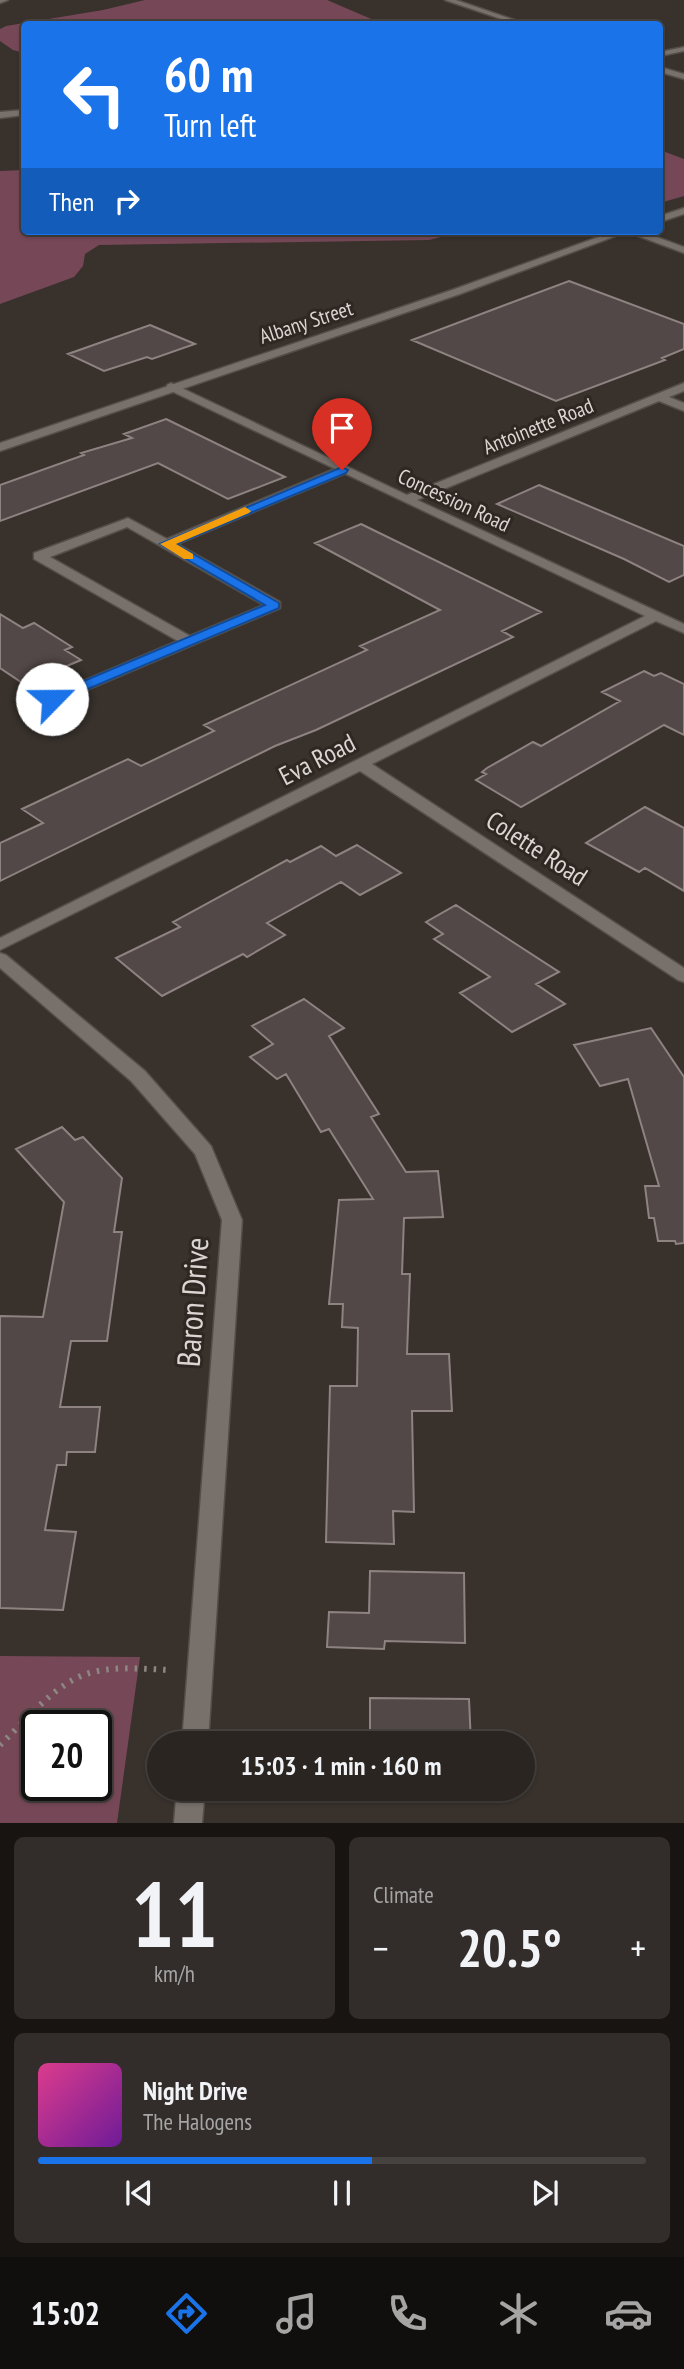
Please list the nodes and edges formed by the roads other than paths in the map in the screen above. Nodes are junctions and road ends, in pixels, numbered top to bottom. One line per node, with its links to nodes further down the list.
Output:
1 (449, 0): 2 (street)
2 (513, 21)
3 (684, 49): 4 (street)
4 (663, 53)
5 (663, 70): 6 (street)
6 (684, 77)
7 (21, 113): 8 (street)
8 (0, 115)
9 (684, 211): 10 (street)
10 (663, 218)
11 (613, 235): 14 (street, Albany Street)
12 (641, 235): 13 (street)
13 (684, 250)
14 (171, 387): 18 (street, Albany Street); 19 (street, Concession Road)
15 (684, 387): 16 (street, Antoinette Road)
16 (658, 397): 17 (street); 20 (street, Antoinette Road)
17 (684, 407)
18 (0, 447)
19 (342, 470): 20 (street, Concession Road); 21 (street)
20 (407, 500): 22 (street, Concession Road)
21 (166, 544): 24 (street); 24 (street)
22 (656, 616): 23 (street, Concession Road); 26 (street, Eva Road)
23 (684, 629)
24 (188, 641): 25 (street)
25 (52, 699)
26 (361, 764): 27 (street, Eva Road); 29 (street, Colette Road)
27 (0, 946)
28 (0, 959): 30 (street, Baron Drive)
29 (684, 976)
30 (196, 1731)
31 (190, 1801): 32 (street)
32 (188, 1823)

